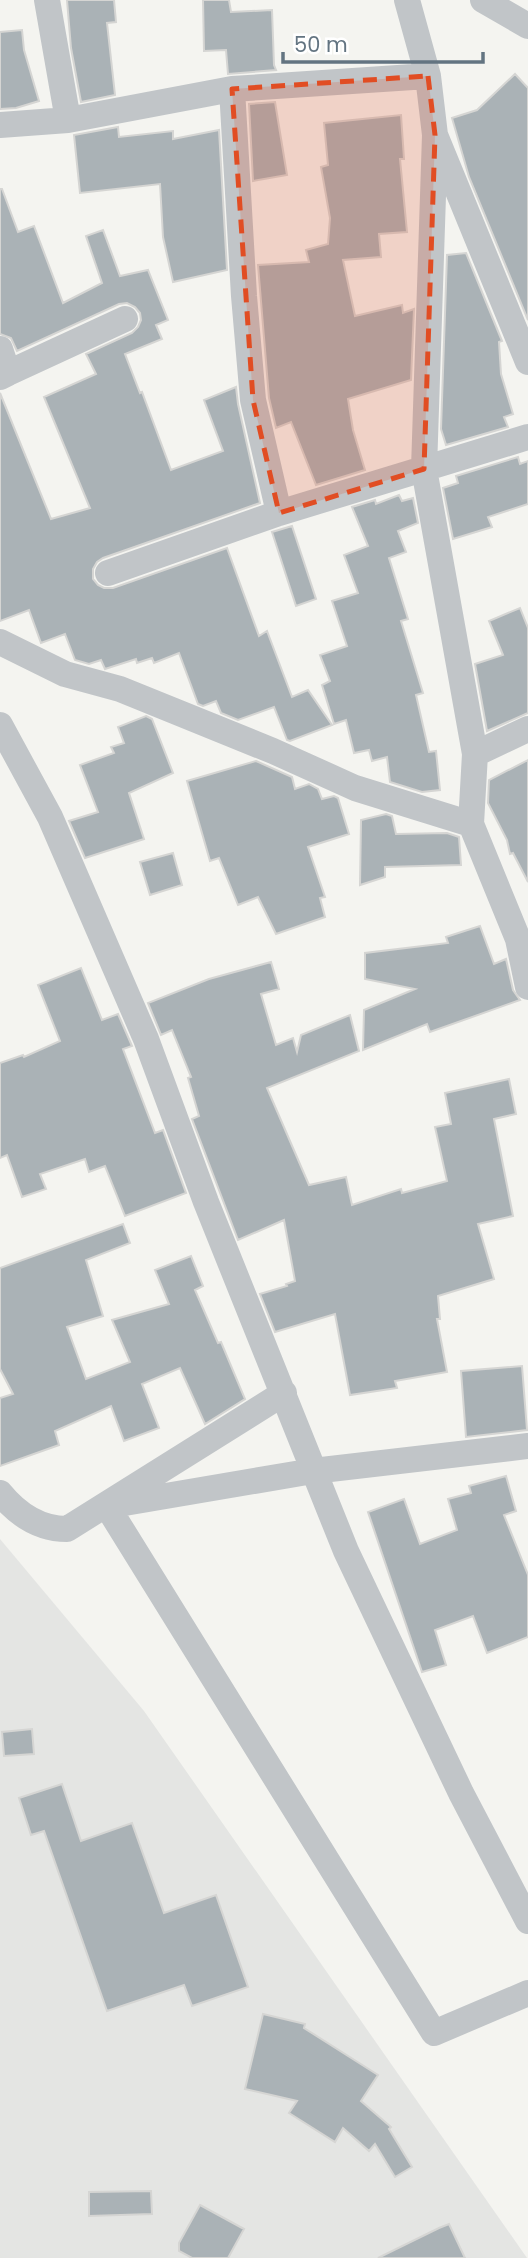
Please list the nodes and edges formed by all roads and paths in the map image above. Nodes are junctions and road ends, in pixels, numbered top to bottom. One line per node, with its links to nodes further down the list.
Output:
1 (47, 0): 7 (street)
2 (407, 0): 5 (street)
3 (484, 0): 4 (street)
4 (528, 26)
5 (428, 76): 6 (street); 9 (street)
6 (232, 89): 7 (street); 15 (street)
7 (68, 120): 8 (street)
8 (0, 125)
9 (435, 135): 11 (street); 14 (street)
10 (125, 319): 12 (street)
11 (528, 362)
12 (3, 366)
13 (528, 437): 14 (street)
14 (424, 470): 15 (street); 20 (street)
15 (279, 513): 16 (street)
16 (108, 573)
17 (0, 642): 21 (street)
18 (0, 725): 24 (street)
19 (528, 729): 20 (street)
20 (475, 754): 21 (street)
21 (471, 824): 22 (street)
22 (523, 937): 23 (street)
23 (528, 987)
24 (284, 1393): 26 (street); 28 (street)
25 (528, 1446): 26 (street)
26 (313, 1471): 28 (street); 29 (street)
27 (0, 1493): 28 (street)
28 (107, 1506): 30 (street)
29 (528, 1921)
30 (528, 1993)

